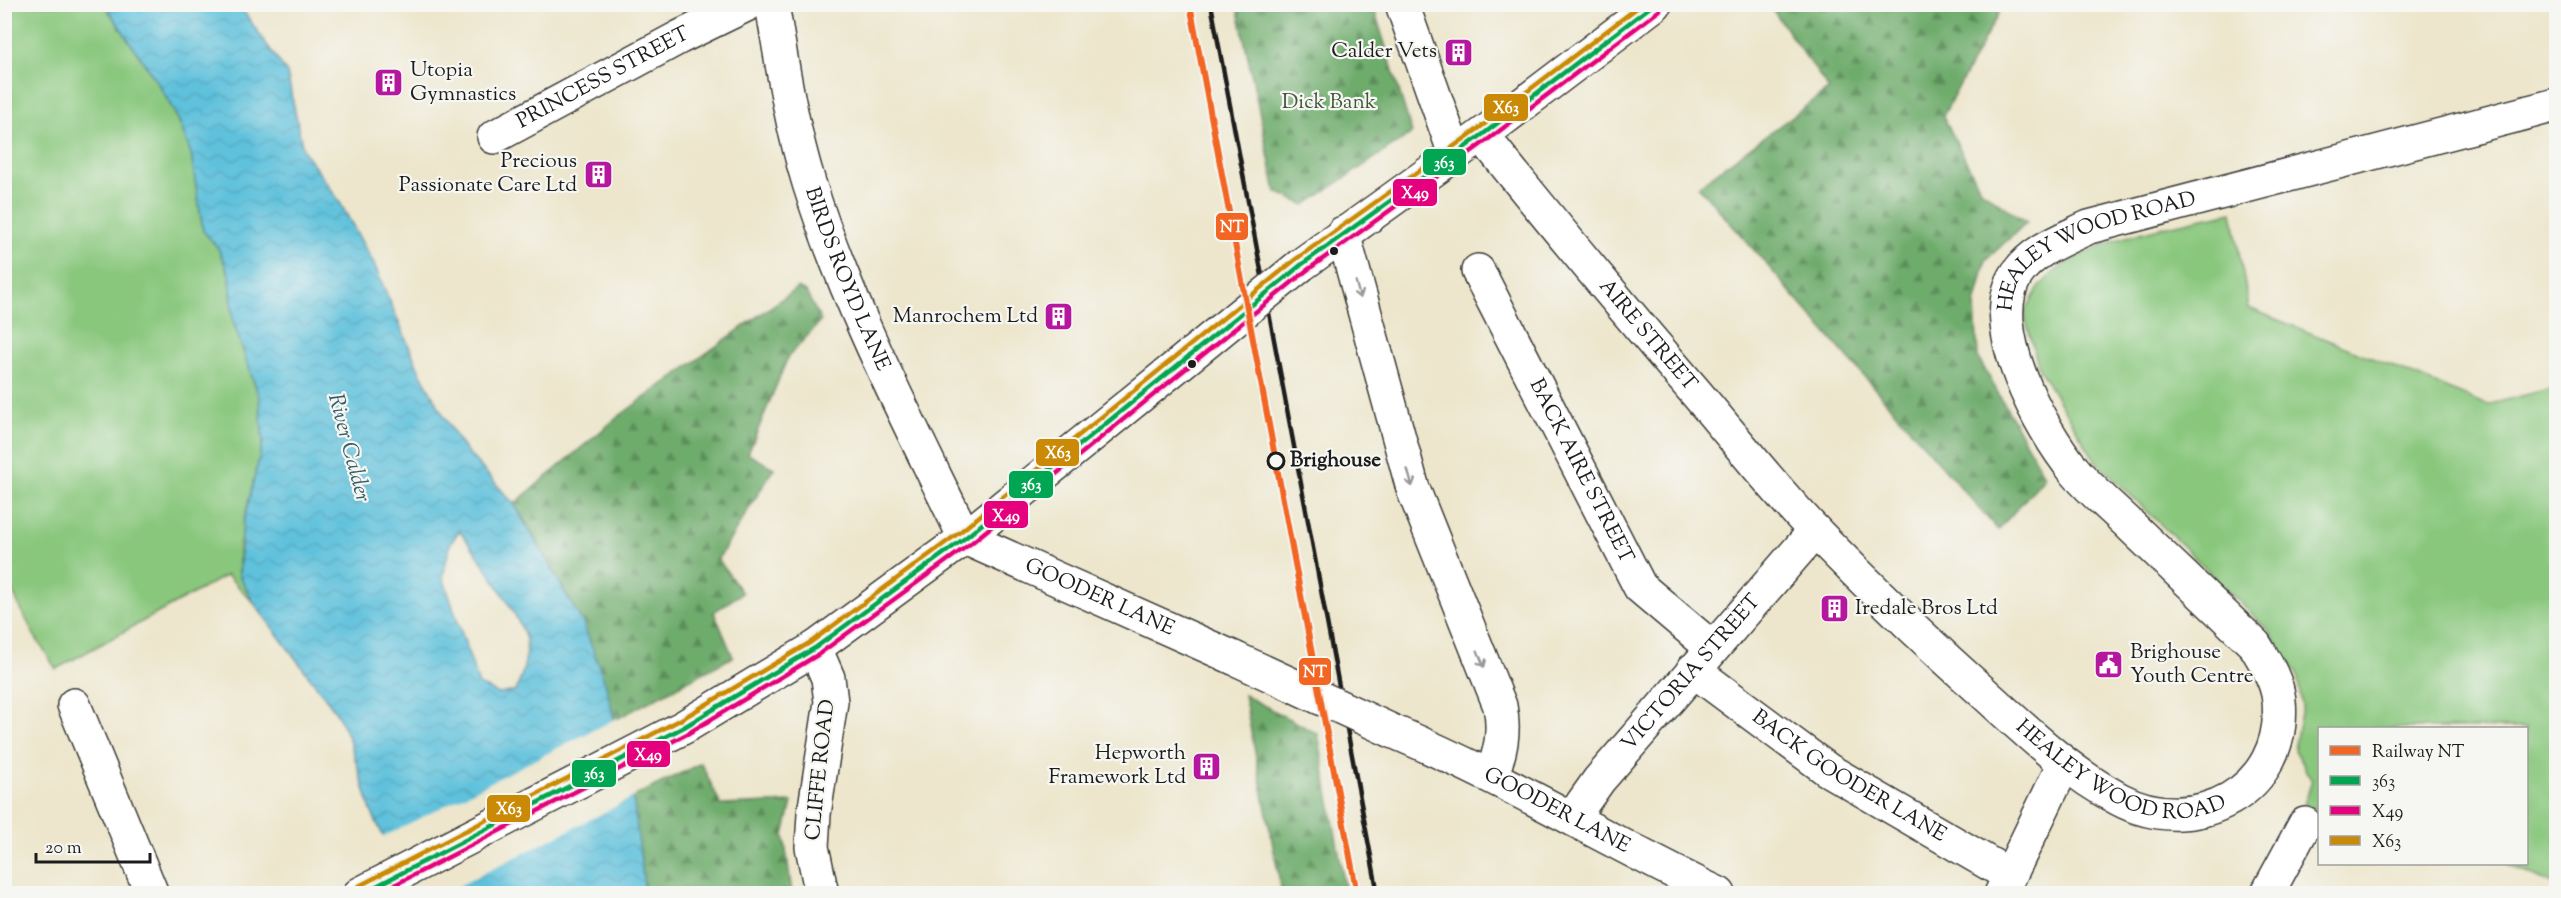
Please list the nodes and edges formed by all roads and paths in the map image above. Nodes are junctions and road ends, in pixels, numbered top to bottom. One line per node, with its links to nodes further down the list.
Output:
1 (748, 4): 7 (street, PRINCESS STREET)
2 (772, 4): 12 (street, BIRDS ROYD LANE)
3 (1402, 4): 8 (street)
4 (1655, 4): 6 (street)
5 (2556, 105): 16 (street, HEALEY WOOD ROAD)
6 (1482, 135): 8 (street); 11 (street, AIRE STREET)
7 (494, 137)
8 (1455, 154): 9 (street)
9 (1343, 233): 12 (street, bridge); 17 (street, one-way to 17)
10 (1478, 272): 14 (street, BACK AIRE STREET)
11 (1815, 531): 14 (street, VICTORIA STREET); 16 (street, HEALEY WOOD ROAD)
12 (965, 538): 13 (street); 17 (street, GOODER LANE, bridge)
13 (815, 648): 22 (street); 23 (street, CLIFFE ROAD)
14 (1702, 659): 18 (street, VICTORIA STREET); 20 (street, BACK GOODER LANE)
15 (74, 705): 21 (street)
16 (2064, 764): 20 (street)
17 (1491, 776): 18 (street, GOODER LANE)
18 (1572, 818): 24 (street, GOODER LANE)
19 (2305, 824): 25 (street)
20 (2005, 884)
21 (152, 894)
22 (360, 894)
23 (822, 894)
24 (1719, 894)
25 (2267, 894)

